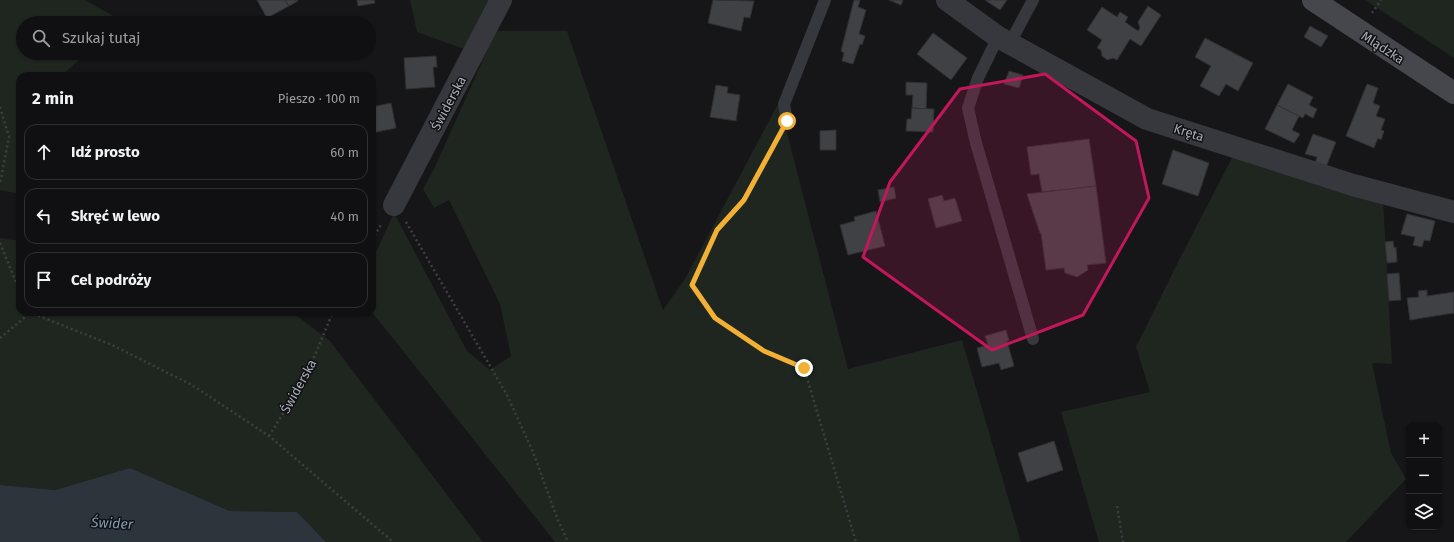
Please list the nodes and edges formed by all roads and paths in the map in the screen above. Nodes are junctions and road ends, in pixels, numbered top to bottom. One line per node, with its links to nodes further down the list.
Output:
1 (501, 0): 11 (street, Świderska)
2 (825, 0): 9 (lane)
3 (947, 0): 6 (street, Kręta)
4 (1033, 0): 6 (lane)
5 (1312, 0): 7 (street, Mlądzka)
6 (1004, 40): 12 (street, Kręta); 19 (lane)
7 (1454, 93)
8 (0, 107): 10 (path)
9 (787, 121): 24 (path)
10 (0, 184)
11 (394, 205): 23 (path)
12 (1454, 212)
13 (0, 243): 14 (path)
14 (16, 282)
15 (25, 316): 18 (path)
16 (39, 316): 20 (path)
17 (331, 316): 20 (path, Świderska)
18 (0, 338)
19 (1033, 339)
20 (269, 436): 22 (path)
21 (1116, 506): 25 (path)
22 (394, 542)
23 (568, 542)
24 (856, 542)
25 (1123, 542)

